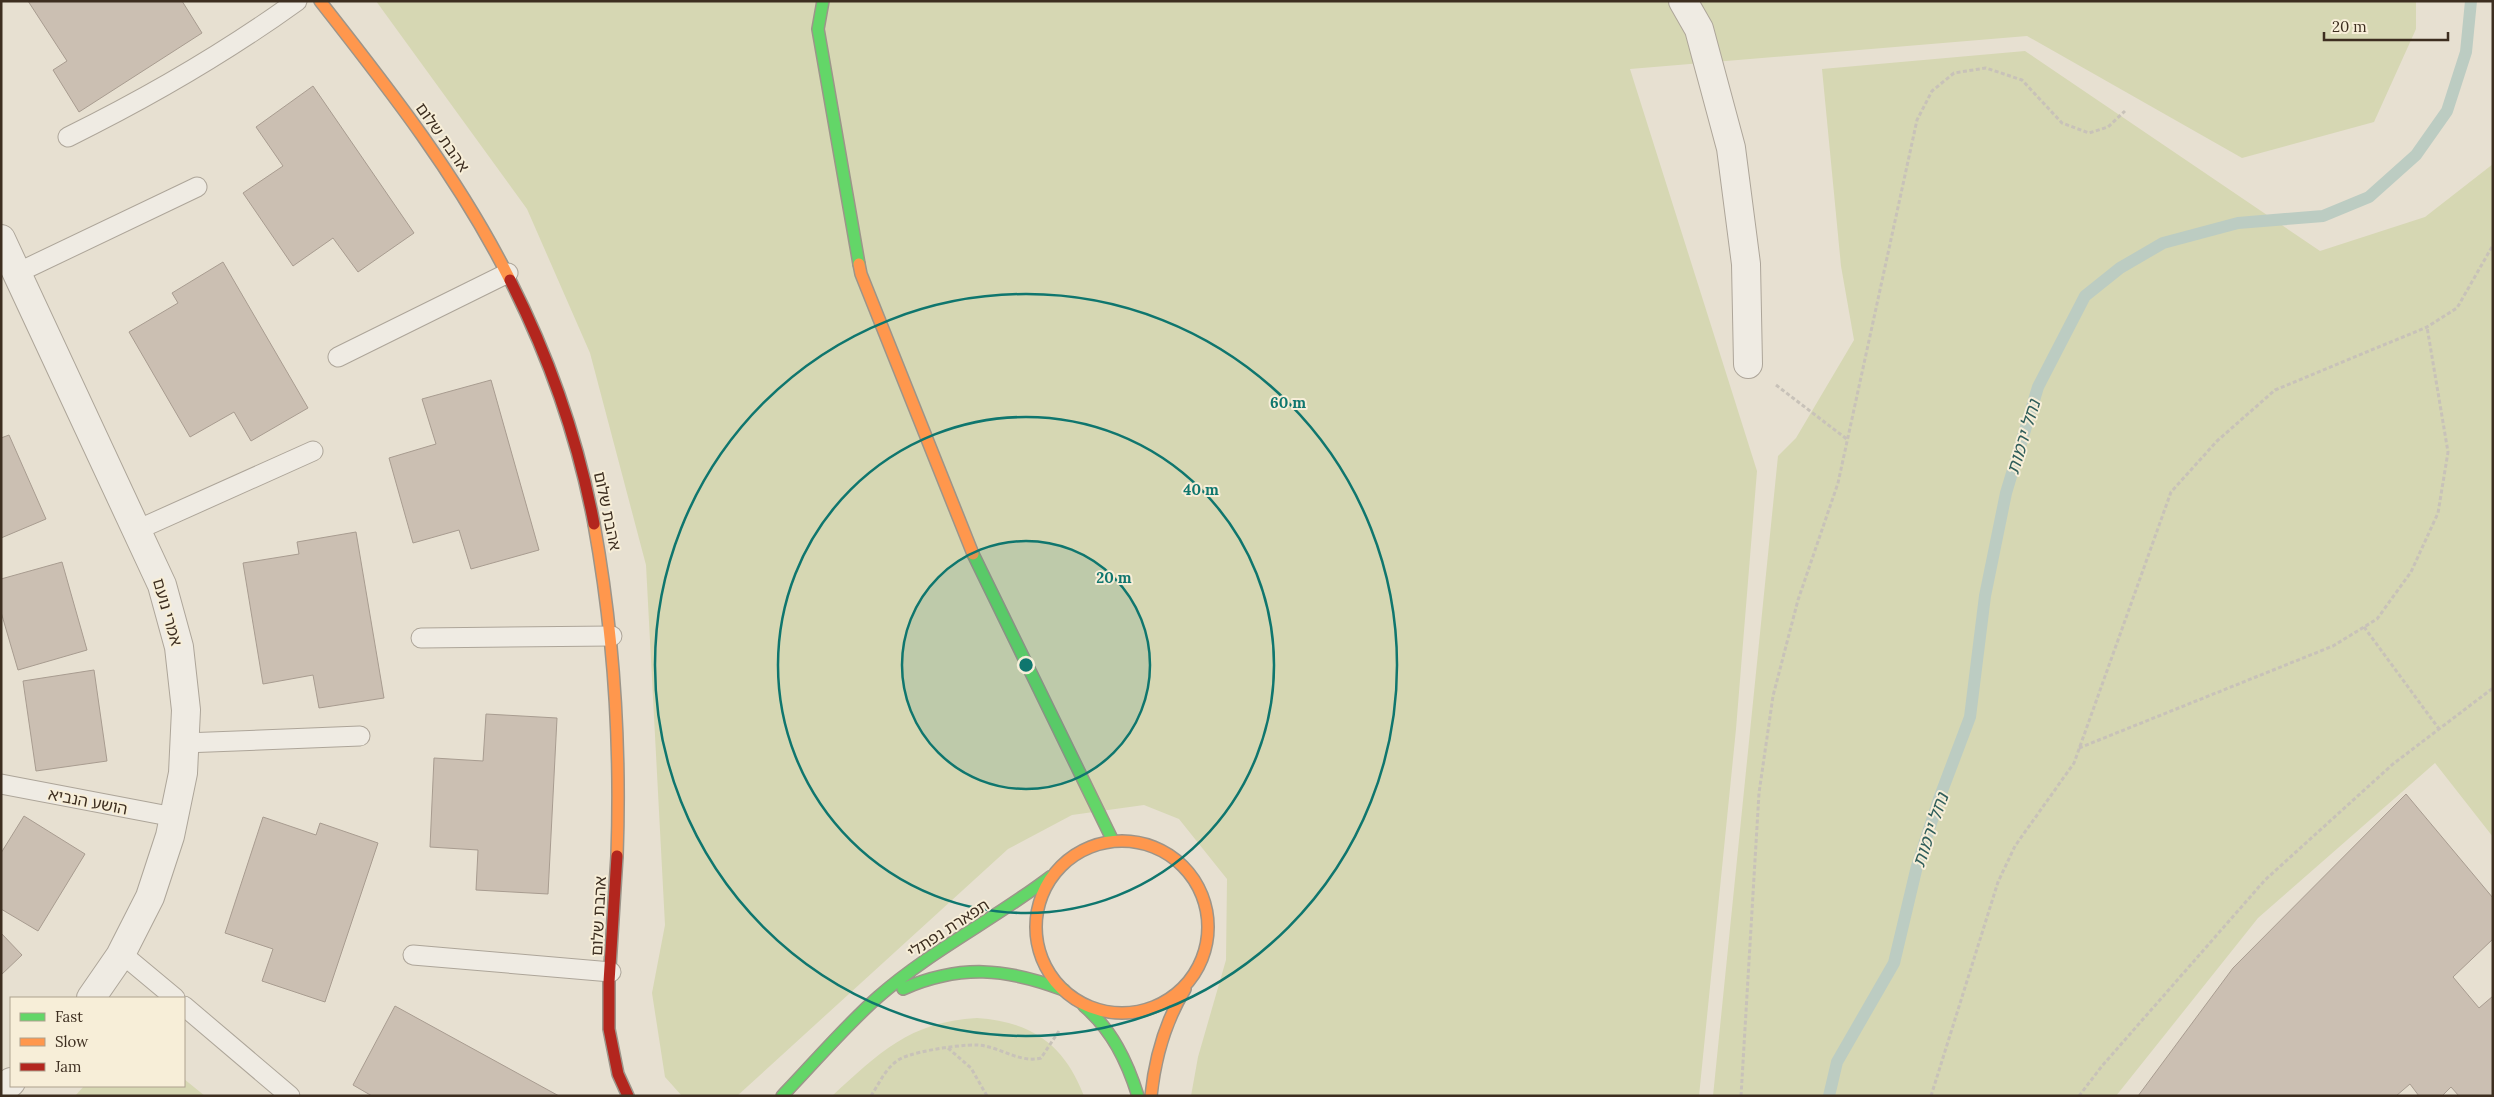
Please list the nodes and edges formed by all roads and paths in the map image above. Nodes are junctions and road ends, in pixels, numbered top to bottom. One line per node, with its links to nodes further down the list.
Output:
1 (297, 1): 6 (lane)
2 (320, 1): 11 (street, אהבת שלום)
3 (823, 1): 28 (street)
4 (1683, 1): 14 (street)
5 (2125, 111): 15 (path)
6 (68, 137)
7 (197, 187): 10 (lane)
8 (1, 239): 10 (street, אמרי נועם)
9 (2493, 245): 12 (path)
10 (17, 273): 17 (street, אמרי נועם)
11 (508, 273): 13 (lane); 19 (street, אהבת שלום)
12 (2427, 327): 18 (path); 25 (path)
13 (338, 357)
14 (1748, 364): 15 (path)
15 (1848, 440): 48 (path)
16 (313, 451): 17 (lane)
17 (137, 530): 24 (street, אמרי נועם)
18 (2364, 627): 22 (path); 25 (path)
19 (612, 636): 20 (lane); 32 (street, אהבת שלום)
20 (421, 638)
21 (2493, 688): 22 (path)
22 (2439, 729): 50 (path)
23 (360, 736): 24 (lane)
24 (184, 743): 27 (street, אמרי נועם)
25 (2079, 748): 49 (path)
26 (1, 784): 27 (lane, הושע הנביא)
27 (174, 817): 30 (street, אמרי נועם)
28 (1113, 841): 29 (street); 33 (street)
29 (1055, 873): 34 (street); 39 (street, תפארת נפתלי)
30 (121, 953): 35 (street, אמרי נועם); 36 (lane)
31 (413, 955): 32 (lane)
32 (611, 972): 42 (street, אהבת שלום)
33 (1189, 981): 37 (street); 47 (street)
34 (1064, 990): 37 (street); 39 (street, תפארת נפתלי)
35 (91, 997)
36 (174, 997)
37 (1079, 1002): 40 (path); 46 (street)
38 (185, 1007): 41 (lane)
39 (861, 1013): 43 (street, תפארת נפתלי)
40 (948, 1048): 44 (path); 45 (path)
41 (290, 1096)
42 (628, 1096)
43 (782, 1096)
44 (871, 1096)
45 (987, 1096)
46 (1138, 1096)
47 (1151, 1096)
48 (1741, 1096)
49 (1930, 1096)
50 (2079, 1096)

